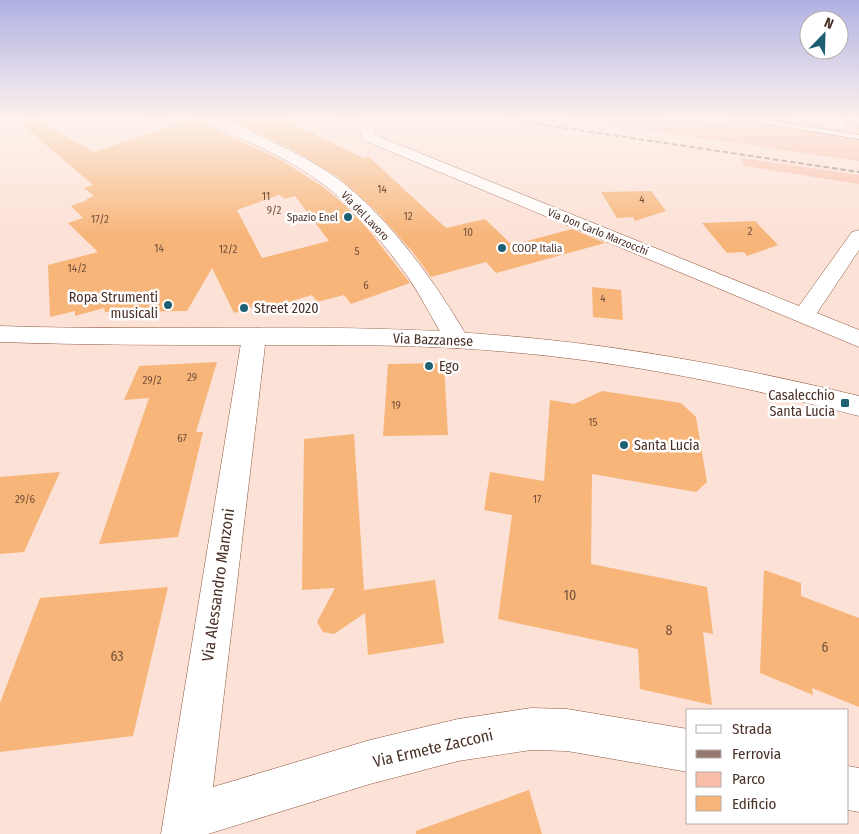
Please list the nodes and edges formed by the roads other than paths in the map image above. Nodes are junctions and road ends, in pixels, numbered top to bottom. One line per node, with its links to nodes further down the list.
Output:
1 (289, 158): 8 (street, Via del Lavoro)
2 (419, 158): 4 (street, Via Don Carlo Marzocchi)
3 (859, 236): 4 (street)
4 (803, 316): 7 (street, Via Don Carlo Marzocchi)
5 (0, 334): 6 (street, Via Bazzanese)
6 (254, 337): 8 (street, Via Bazzanese); 11 (street, Via Alessandro Manzoni)
7 (859, 339)
8 (457, 340): 9 (street, Via Bazzanese)
9 (859, 406)
10 (686, 751): 11 (street, Via Ermete Zacconi)
11 (184, 826)

